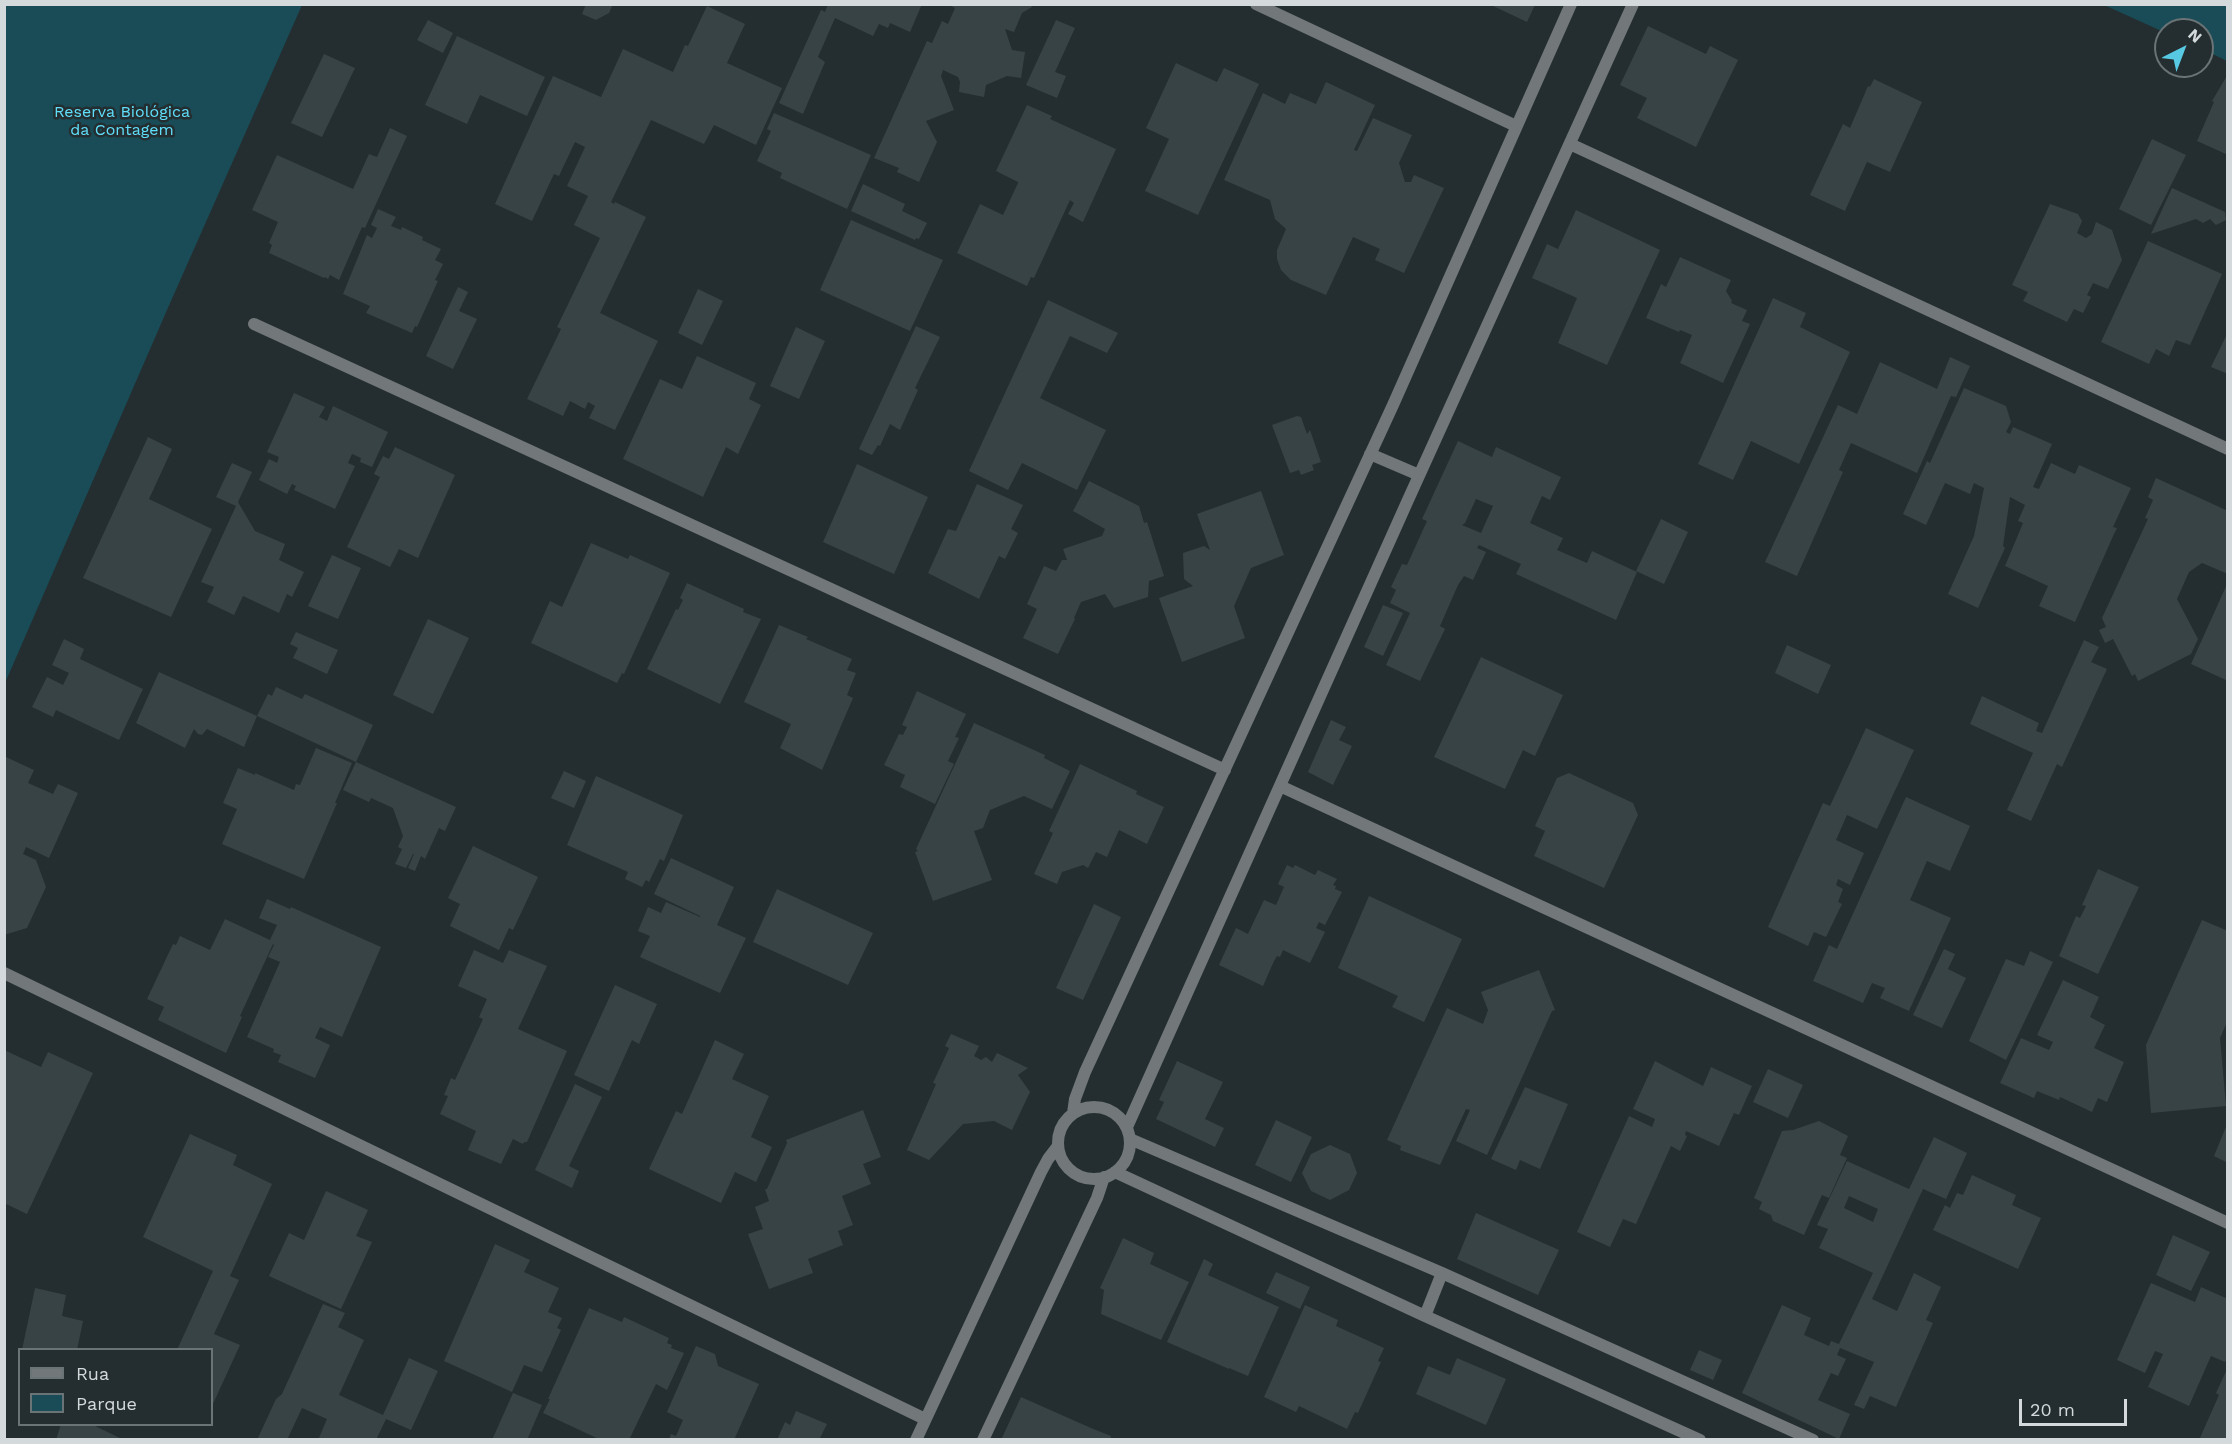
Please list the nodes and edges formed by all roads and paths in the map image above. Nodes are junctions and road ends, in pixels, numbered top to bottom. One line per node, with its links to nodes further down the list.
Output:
1 (1256, 4): 4 (street)
2 (1571, 4): 4 (street)
3 (1633, 4): 5 (street)
4 (1516, 126): 8 (street)
5 (1570, 144): 7 (street); 9 (street)
6 (254, 324): 10 (street)
7 (2228, 449)
8 (1370, 454): 9 (street); 10 (street)
9 (1419, 475): 11 (street)
10 (1226, 770): 13 (street)
11 (1280, 786): 14 (street); 17 (street)
12 (4, 973): 20 (street)
13 (1072, 1113): 14 (street); 15 (street)
14 (1128, 1133): 16 (street); 18 (street)
15 (1058, 1146): 16 (street); 20 (street)
16 (1110, 1175): 19 (street); 22 (street)
17 (2228, 1223)
18 (1442, 1273): 19 (street); 24 (street)
19 (1425, 1316): 23 (street)
20 (925, 1419): 21 (street)
21 (916, 1440)
22 (983, 1440)
23 (1700, 1440)
24 (1813, 1440)

